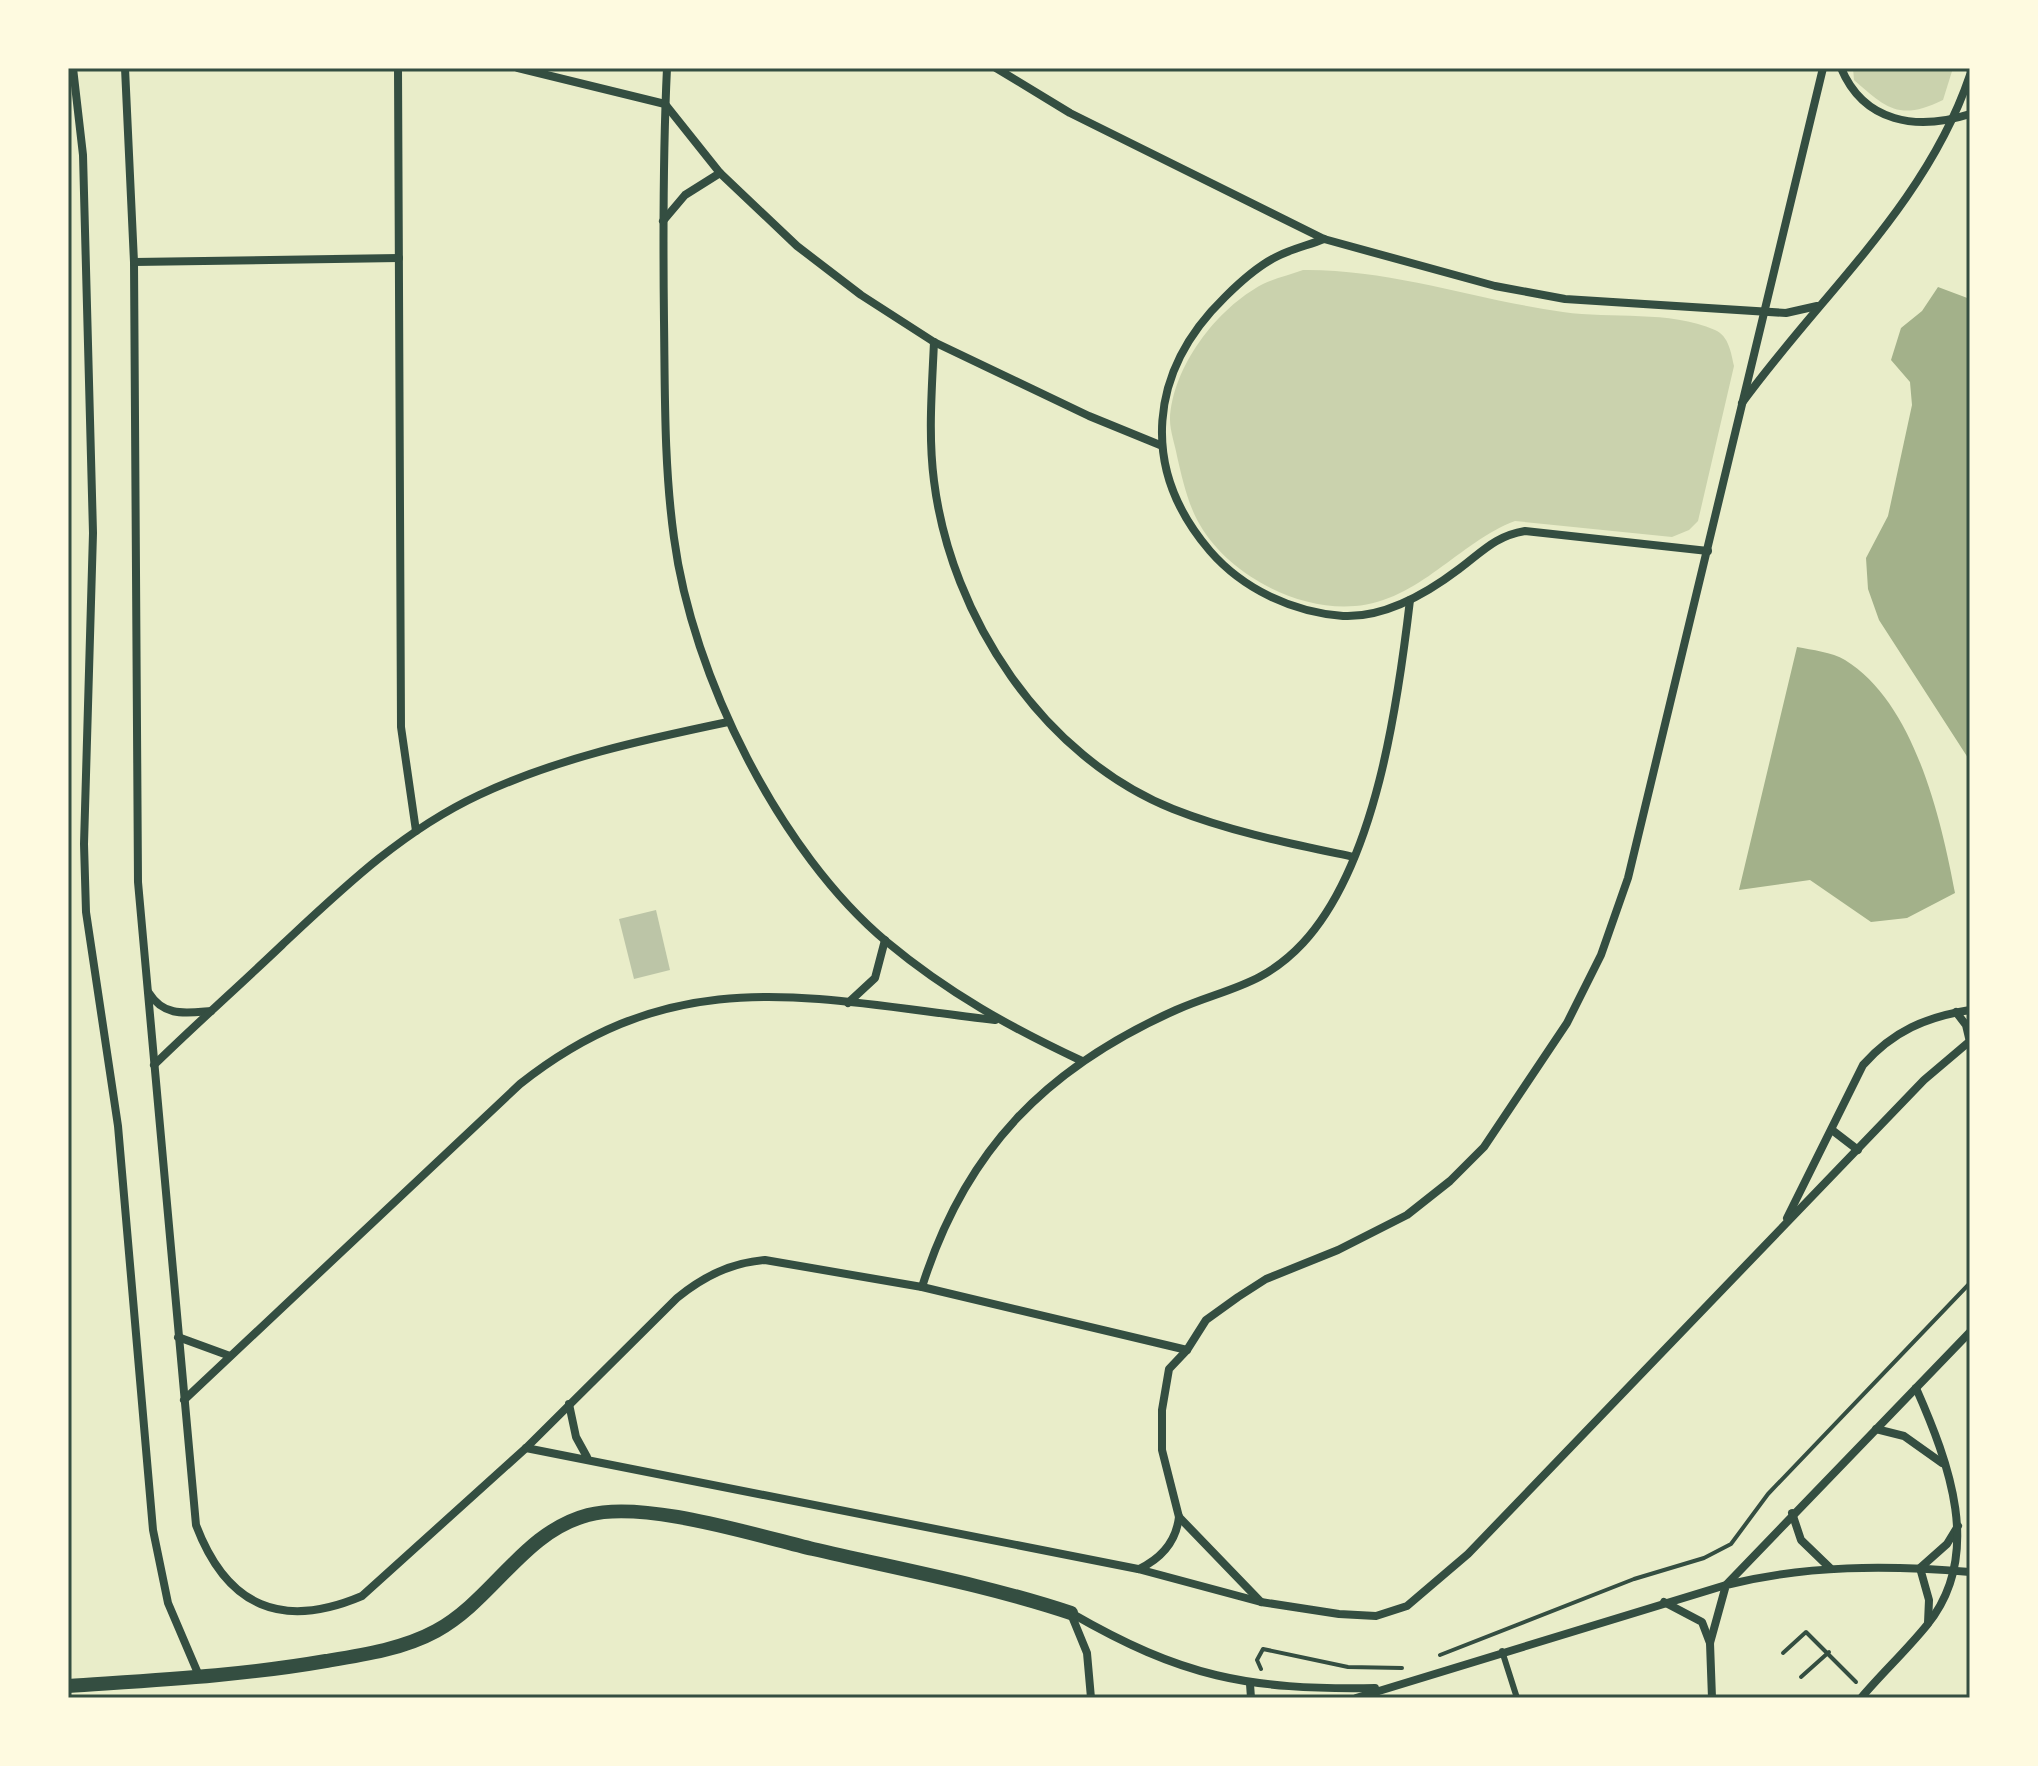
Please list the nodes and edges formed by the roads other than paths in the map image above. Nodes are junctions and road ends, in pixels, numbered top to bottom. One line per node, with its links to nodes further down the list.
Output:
1 (73, 68): 68 (street)
2 (125, 68): 17 (street)
3 (398, 68): 16 (street)
4 (518, 68): 10 (street)
5 (667, 68): 10 (street)
6 (996, 68): 15 (street)
7 (1823, 68): 19 (street)
8 (1841, 68): 12 (street)
9 (1970, 75): 12 (street)
10 (665, 104): 13 (street); 14 (street)
11 (1970, 114): 12 (street)
12 (1955, 119): 18 (street)
13 (720, 173): 14 (street); 20 (street)
14 (663, 222): 25 (street)
15 (1324, 239): 19 (street); 22 (street)
16 (399, 258): 17 (street); 26 (street)
17 (134, 262): 29 (street)
18 (1817, 306): 19 (street); 21 (street)
19 (1763, 312): 21 (street)
20 (934, 342): 22 (street); 27 (street)
21 (1740, 407): 23 (street)
22 (1160, 445): 24 (street)
23 (1708, 551): 24 (street); 44 (street)
24 (1410, 600): 27 (street)
25 (728, 722): 26 (street); 28 (street)
26 (416, 831): 32 (street)
27 (1354, 857): 36 (street)
28 (885, 940): 30 (street); 34 (street)
29 (147, 991): 32 (street); 37 (street)
30 (848, 1003): 34 (street); 45 (street)
31 (1970, 1010): 33 (street)
32 (211, 1011): 37 (street)
33 (1956, 1012): 35 (street); 38 (street)
34 (998, 1020): 36 (street)
35 (1970, 1042): 39 (street)
36 (1082, 1061): 41 (street)
37 (154, 1065): 43 (street)
38 (1832, 1130): 39 (street); 40 (street)
39 (1858, 1150): 40 (street)
40 (1783, 1226): 62 (street)
41 (922, 1287): 44 (street); 48 (street)
42 (1970, 1332): 46 (street)
43 (178, 1337): 45 (street); 47 (street)
44 (1187, 1350): 54 (street)
45 (230, 1356): 47 (street)
46 (1916, 1388): 49 (street); 52 (street)
47 (184, 1400): 50 (street)
48 (569, 1404): 50 (street); 51 (street)
49 (1876, 1429): 52 (street); 53 (street)
50 (526, 1448): 51 (street)
51 (587, 1457): 58 (street)
52 (1943, 1464): 55 (street)
53 (1792, 1513): 56 (street); 61 (street)
54 (1179, 1517): 58 (street); 62 (street)
55 (1958, 1526): 57 (street); 59 (street)
56 (1830, 1568): 57 (street); 61 (street)
57 (1920, 1568): 59 (street); 65 (street)
58 (1138, 1569): 62 (street)
59 (1956, 1571): 60 (street); 65 (street)
60 (1970, 1572)
61 (1726, 1585): 63 (street); 66 (street)
62 (1261, 1602)
63 (1663, 1602): 66 (street); 67 (street)
64 (1071, 1613): 68 (street); 69 (street); 73 (street)
65 (1928, 1624): 72 (street)
66 (1710, 1643): 77 (street)
67 (1502, 1651): 71 (street); 76 (lane)
68 (200, 1678): 70 (street)
69 (1250, 1684): 71 (street); 74 (street)
70 (68, 1686)
71 (1386, 1688): 75 (street)
72 (1863, 1695)
73 (1091, 1698)
74 (1251, 1698)
75 (1356, 1698)
76 (1517, 1698)
77 (1712, 1698)

